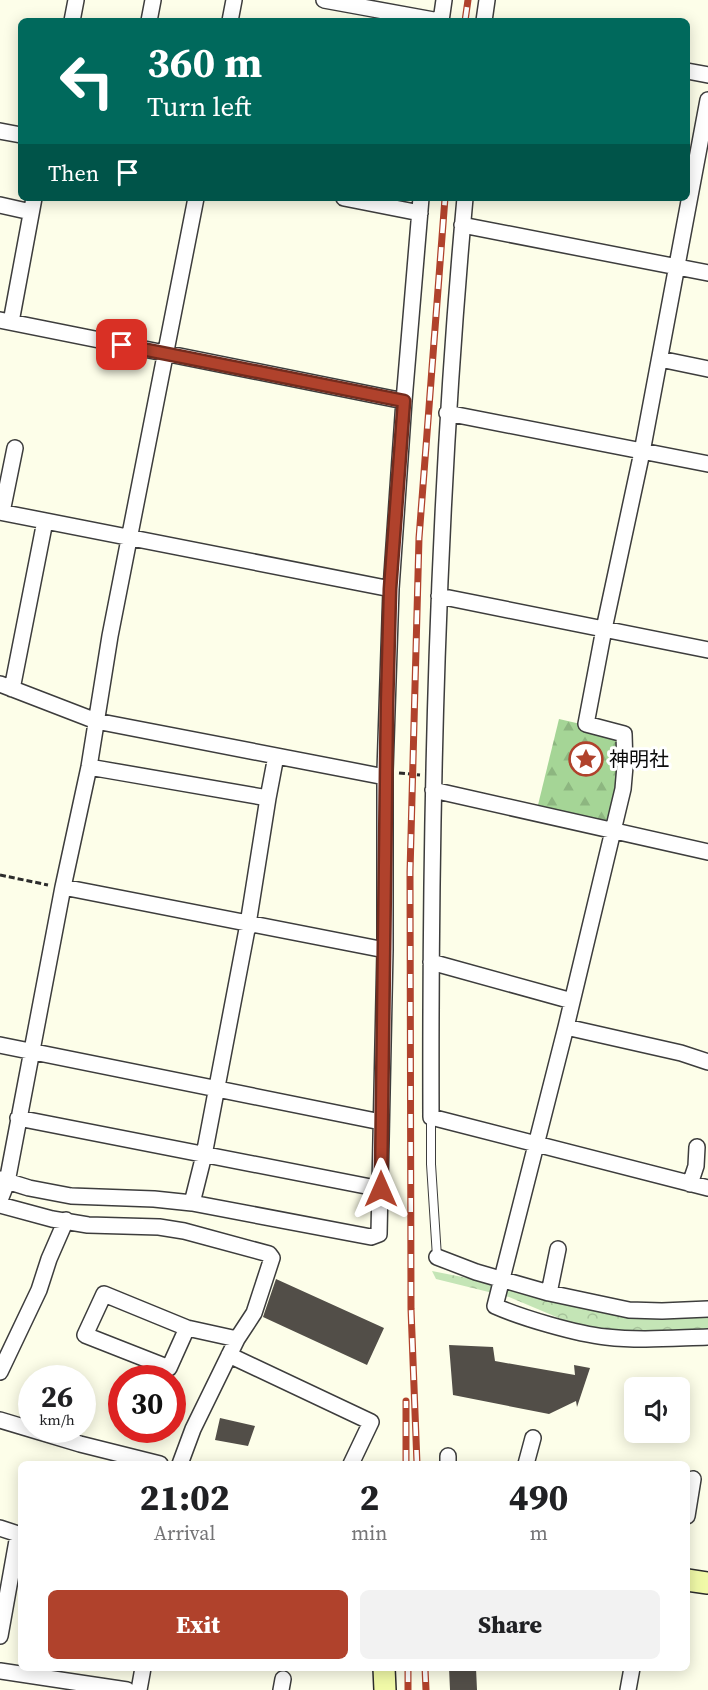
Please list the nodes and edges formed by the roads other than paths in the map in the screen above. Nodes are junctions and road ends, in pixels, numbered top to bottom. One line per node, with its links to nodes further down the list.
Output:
1 (76, 0): 7 (street)
2 (153, 0): 8 (street)
3 (234, 0): 9 (street)
4 (324, 0): 10 (street)
5 (444, 0): 11 (street)
6 (487, 0): 12 (street)
7 (73, 18)
8 (150, 18)
9 (231, 18)
10 (423, 18)
11 (441, 18)
12 (484, 18)
13 (690, 72): 14 (street)
14 (708, 75)
15 (708, 100): 18 (street)
16 (0, 131): 17 (street)
17 (18, 134)
18 (690, 197)
19 (195, 201): 30 (street)
20 (377, 201): 25 (street)
21 (465, 201): 26 (street)
22 (689, 201): 27 (street)
23 (0, 205): 24 (street)
24 (33, 205): 29 (street)
25 (421, 205): 33 (street)
26 (462, 225): 27 (street); 34 (street)
27 (677, 267): 28 (street); 31 (street)
28 (708, 273)
29 (6, 321): 30 (street)
30 (165, 354): 33 (street); 40 (street)
31 (660, 359): 32 (street); 36 (street)
32 (708, 369)
33 (404, 401): 41 (street)
34 (447, 413): 36 (street); 42 (street)
35 (15, 448): 38 (street)
36 (642, 452): 37 (street); 43 (street)
37 (708, 464)
38 (1, 512): 39 (street)
39 (45, 521): 40 (street); 45 (street)
40 (130, 538): 41 (street); 46 (street)
41 (390, 589): 49 (street)
42 (439, 596): 43 (street); 50 (street)
43 (604, 629): 44 (street); 52 (street)
44 (708, 650)
45 (6, 686): 46 (street)
46 (96, 721): 47 (street); 48 (street)
47 (276, 756): 49 (street); 51 (street)
48 (89, 767): 51 (street); 54 (street)
49 (385, 774): 56 (street)
50 (433, 783): 52 (street); 57 (street)
51 (268, 798): 55 (street)
52 (613, 831): 53 (street); 58 (street)
53 (708, 852)
54 (63, 887): 55 (street); 61 (street)
55 (248, 924): 56 (street); 63 (street)
56 (385, 950): 66 (street)
57 (431, 962): 58 (street); 64 (street)
58 (572, 1001): 59 (street)
59 (566, 1027): 62 (street); 67 (street)
60 (0, 1045): 61 (street)
61 (32, 1052): 63 (street); 65 (street)
62 (708, 1062)
63 (216, 1088): 66 (street); 69 (street)
64 (431, 1117): 67 (street); 79 (lane)
65 (18, 1118): 69 (street); 70 (street)
66 (381, 1122): 73 (street)
67 (536, 1144): 71 (street); 80 (street)
68 (697, 1147): 71 (street)
69 (204, 1155): 73 (street); 75 (street)
70 (3, 1181): 74 (street); 75 (street)
71 (690, 1184): 72 (street)
72 (708, 1188)
73 (381, 1189): 75 (street)
74 (0, 1200)
75 (192, 1203)
76 (0, 1206): 77 (street)
77 (66, 1220): 85 (street); 87 (street)
78 (558, 1249): 81 (street)
79 (437, 1257): 80 (street)
80 (501, 1280): 81 (street); 84 (street)
81 (549, 1293): 82 (street)
82 (708, 1309)
83 (187, 1328): 83 (street); 85 (street)
84 (708, 1337)
85 (237, 1339): 86 (street)
86 (229, 1355): 91 (street); 92 (street)
87 (0, 1372)
88 (0, 1420): 90 (street)
89 (532, 1438): 93 (street)
90 (147, 1461)
91 (181, 1461)
92 (352, 1461)
93 (527, 1461)
94 (693, 1479): 95 (street)
95 (690, 1498)
96 (0, 1528): 97 (street)
97 (18, 1535)
98 (18, 1540): 101 (street)
99 (690, 1580): 100 (main road)
100 (708, 1583)
101 (0, 1636)
102 (0, 1671): 106 (street)
103 (142, 1671): 107 (street)
104 (384, 1671): 108 (main road)
105 (631, 1671): 109 (street)
106 (127, 1690)
107 (139, 1690)
108 (385, 1690)
109 (628, 1690)

